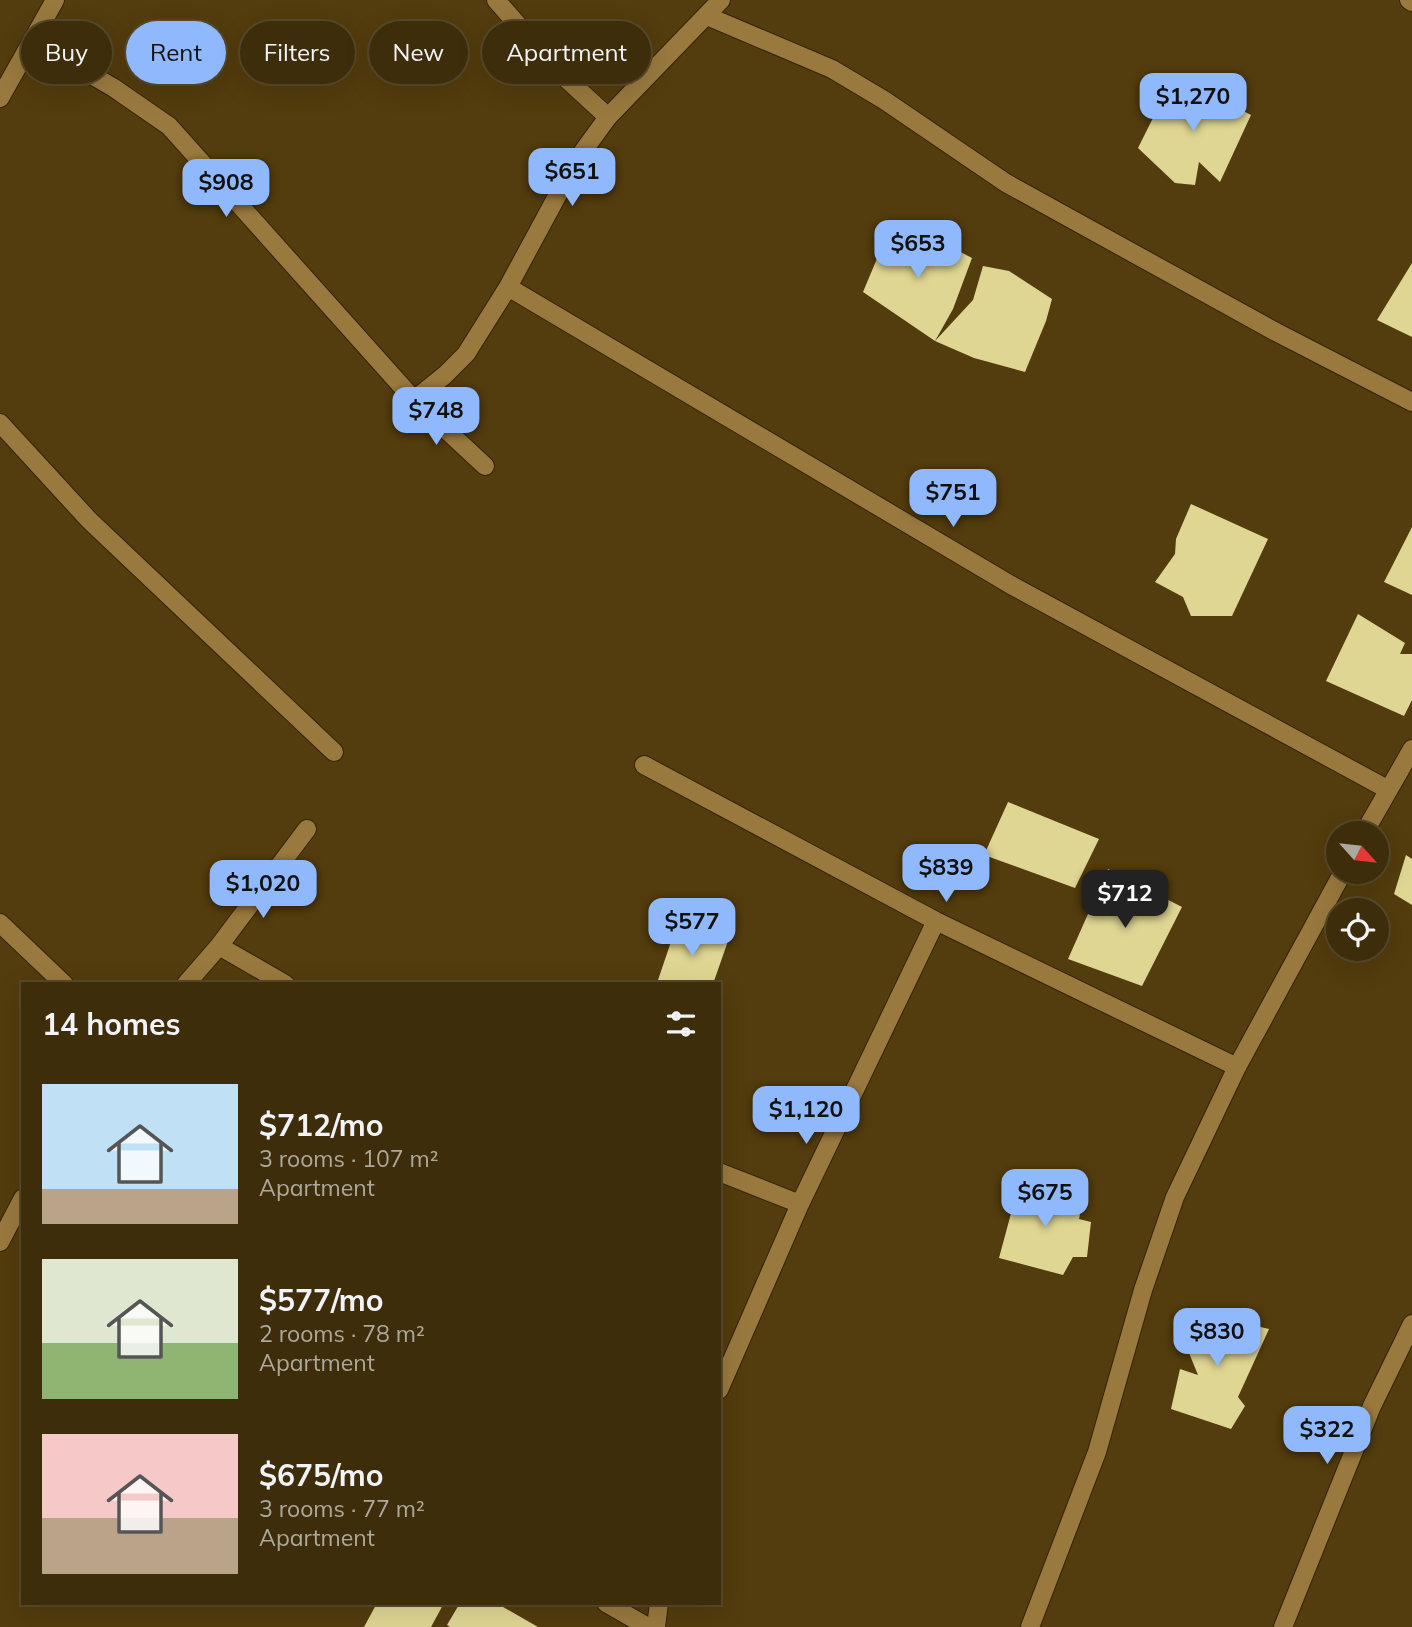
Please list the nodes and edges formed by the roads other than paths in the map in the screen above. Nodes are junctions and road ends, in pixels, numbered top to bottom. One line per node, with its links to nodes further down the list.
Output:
1 (55, 0): 5 (street)
2 (496, 0): 9 (street)
3 (720, 0): 4 (street)
4 (707, 16): 9 (street); 12 (street)
5 (43, 21)
6 (21, 60): 8 (street)
7 (107, 84): 11 (street)
8 (0, 98)
9 (608, 117): 10 (street)
10 (508, 288): 11 (street); 18 (street)
11 (414, 400): 14 (street)
12 (1412, 402)
13 (0, 423): 16 (street)
14 (485, 466)
15 (1412, 749): 18 (street)
16 (334, 752)
17 (643, 765): 22 (street)
18 (1387, 789): 19 (street)
19 (1370, 821)
20 (307, 829): 24 (street)
21 (1336, 884): 28 (street)
22 (936, 921): 28 (street); 31 (street)
23 (0, 923): 25 (street)
24 (219, 946): 26 (street); 27 (street)
25 (62, 982)
26 (188, 982)
27 (282, 982)
28 (1237, 1067): 40 (street)
29 (721, 1173): 31 (street)
30 (21, 1200): 32 (street)
31 (800, 1204): 35 (street)
32 (6, 1212): 33 (street)
33 (0, 1242)
34 (1412, 1324): 41 (street)
35 (721, 1385)
36 (610, 1605): 38 (street)
37 (659, 1605): 39 (street)
38 (648, 1627)
39 (656, 1627)
40 (1030, 1627)
41 (1283, 1627)

